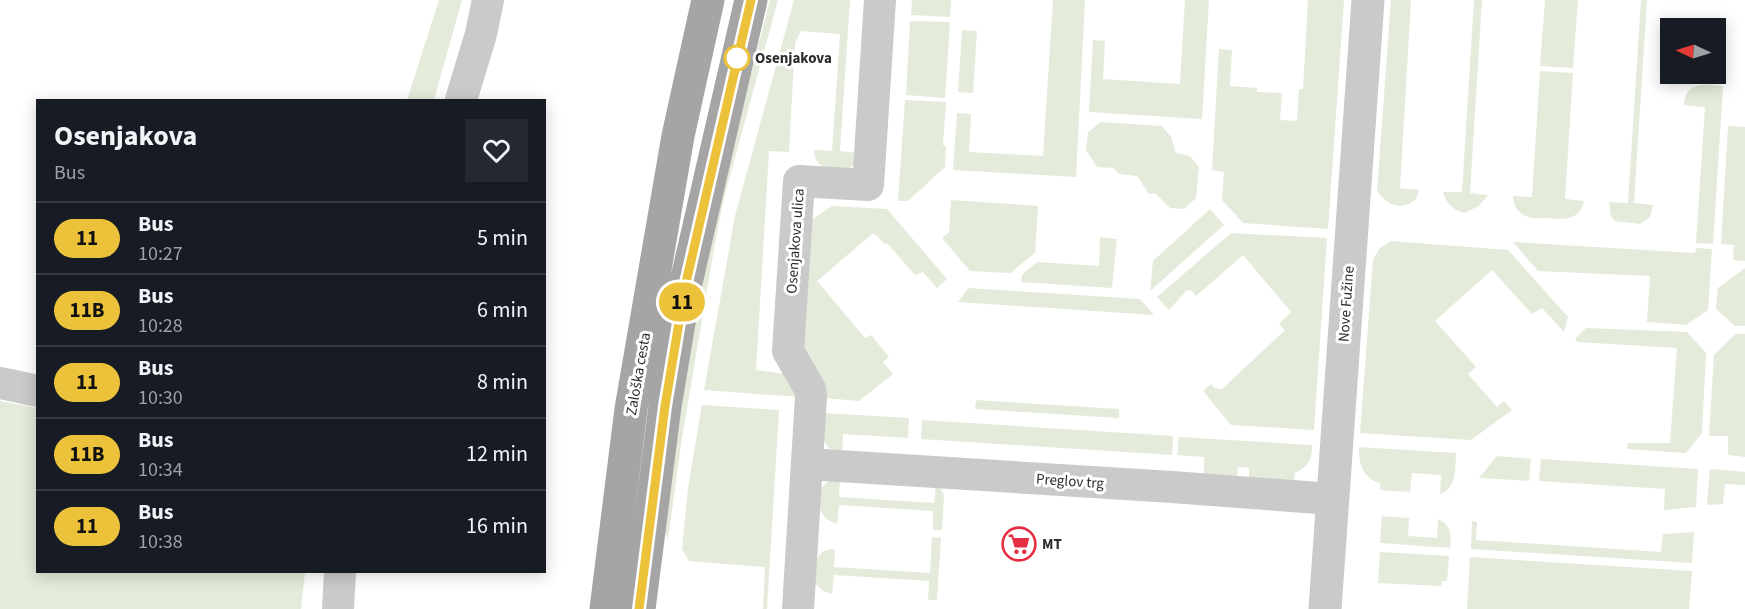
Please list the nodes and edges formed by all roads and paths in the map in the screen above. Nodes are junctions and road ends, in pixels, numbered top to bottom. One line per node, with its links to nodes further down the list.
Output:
1 (488, 0): 6 (street)
2 (708, 0): 13 (main road, Zaloška cesta)
3 (751, 0): 14 (main road, Zaloška cesta)
4 (880, 0): 9 (street, Osenjakova ulica)
5 (1368, 0): 10 (street, Nove Fužine)
6 (461, 99)
7 (0, 383): 8 (street)
8 (36, 391)
9 (807, 464): 10 (street, Preglov trg); 15 (street)
10 (1332, 500): 16 (street, Nove Fužine)
11 (340, 573): 12 (street)
12 (338, 609)
13 (606, 609)
14 (639, 609)
15 (798, 609)
16 (1325, 609)

